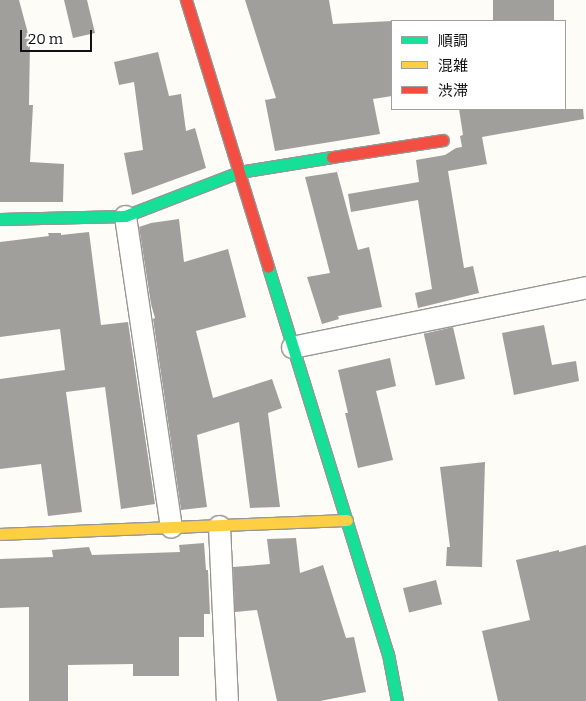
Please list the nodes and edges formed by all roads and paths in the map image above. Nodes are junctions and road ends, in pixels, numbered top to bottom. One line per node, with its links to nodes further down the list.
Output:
1 (186, 0): 3 (street)
2 (443, 140): 3 (street)
3 (239, 172): 4 (street); 7 (street)
4 (125, 216): 5 (street); 10 (street)
5 (0, 219)
6 (586, 287): 7 (street)
7 (292, 347): 8 (street)
8 (346, 520): 9 (street); 13 (street)
9 (219, 526): 10 (street); 12 (street)
10 (171, 528): 11 (street)
11 (0, 534)
12 (227, 701)
13 (397, 701)

